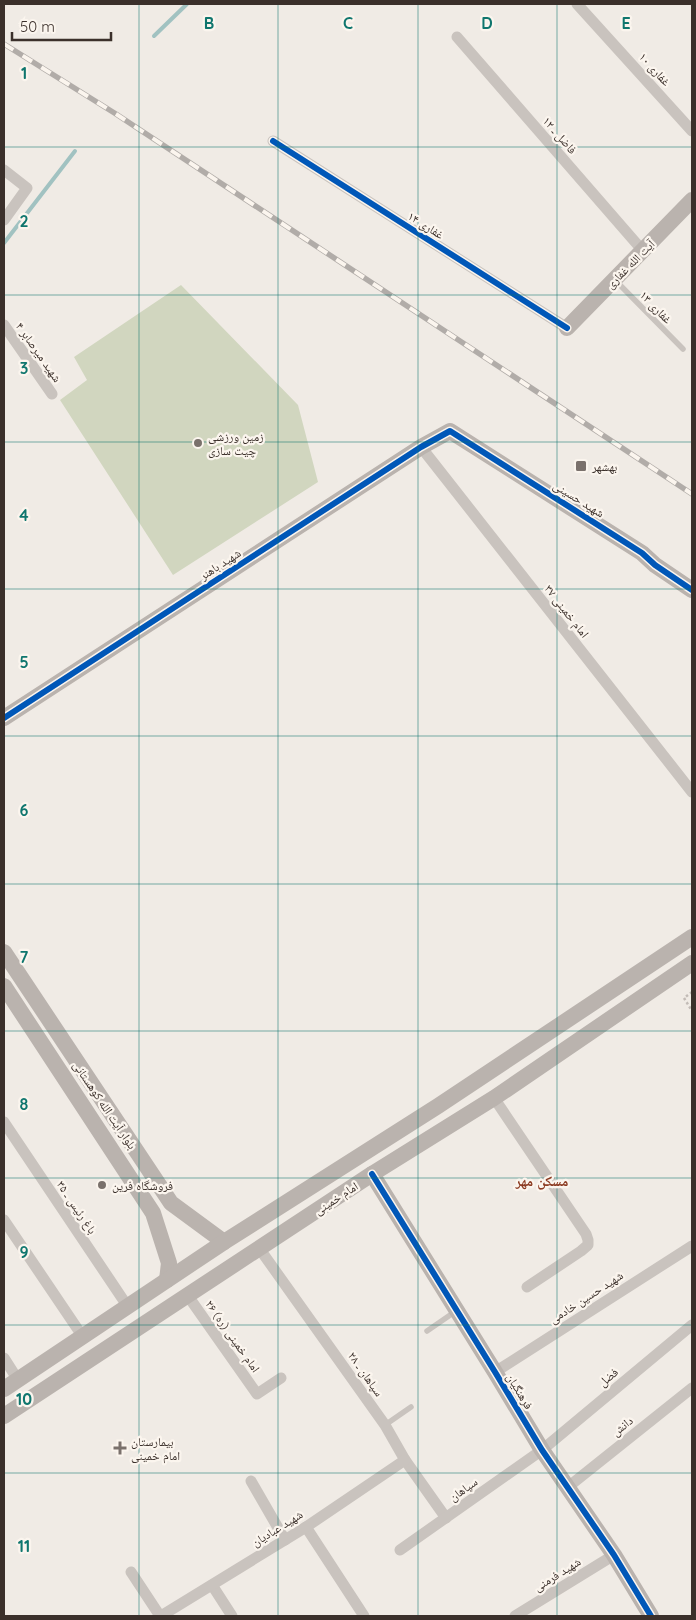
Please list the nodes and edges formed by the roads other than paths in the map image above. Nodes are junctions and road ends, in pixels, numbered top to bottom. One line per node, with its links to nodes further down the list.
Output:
1 (577, 4): 3 (street, غفاری ۱۰)
2 (457, 37): 8 (street, فاضل ـ ۱۲)
3 (692, 131)
4 (273, 141): 11 (street, غفاری ۱۴)
5 (4, 170): 7 (street)
6 (692, 200): 8 (main road, آیت الله غفاری)
7 (4, 220)
8 (643, 251): 9 (main road, آیت الله غفاری)
9 (614, 279): 11 (main road, آیت الله غفاری); 12 (lane, غفاری ۱۳)
10 (4, 325): 13 (street, شهید میرصابر ۴)
11 (567, 328)
12 (683, 349)
13 (52, 394)
14 (450, 431): 15 (main road, شهید باهنر); 16 (main road, شهید حسینی)
15 (421, 447): 19 (main road, شهید باهنر); 20 (street, امام خمینی ۳۷)
16 (642, 552): 17 (main road, شهید حسینی); 18 (main road, شهید حسینی)
17 (692, 578)
18 (692, 590)
19 (4, 718)
20 (692, 792)
21 (692, 937): 26 (main road, امام خمینی)
22 (4, 952): 30 (main road, بلوار آیت الله کوهستانی)
23 (692, 963): 25 (main road, امام خمینی)
24 (4, 986): 31 (main road, بلوار آیت الله کوهستانی)
25 (494, 1098): 28 (main road, امام خمینی); 37 (street)
26 (438, 1106): 28 (main road); 33 (main road, امام خمینی)
27 (4, 1122): 39 (street, باغ رئیس ـ ۳۵)
28 (450, 1126): 29 (main road, امام خمینی)
29 (372, 1174): 35 (main road, امام خمینی); 40 (main road, فرهنگیان)
30 (171, 1203): 31 (main road); 33 (main road, بلوار آیت الله کوهستانی)
31 (153, 1213): 36 (main road, بلوار آیت الله کوهستانی)
32 (4, 1220): 43 (street)
33 (224, 1242): 36 (main road, امام خمینی)
34 (692, 1246): 45 (street, شهید حسین خادمی)
35 (260, 1248): 38 (main road, امام خمینی); 52 (street, سپاهان ـ ۲۸)
36 (167, 1280): 39 (main road, امام خمینی)
37 (527, 1287)
38 (188, 1296): 46 (street, امام خمینی (ره) ۲۶); 51 (main road, امام خمینی)
39 (128, 1307): 43 (main road, امام خمینی)
40 (456, 1311): 42 (lane); 45 (main road, فرهنگیان)
41 (692, 1325): 53 (street, فضل)
42 (427, 1331)
43 (83, 1337): 47 (main road, امام خمینی)
44 (4, 1358): 47 (street)
45 (495, 1372): 53 (main road, فرهنگیان)
46 (281, 1378)
47 (18, 1380): 49 (main road, امام خمینی)
48 (692, 1388): 56 (street, دانش)
49 (4, 1389)
50 (411, 1407): 52 (lane)
51 (4, 1416)
52 (385, 1425): 54 (street, سپاهان ـ ۲۸)
53 (542, 1450): 56 (main road, فرهنگیان); 57 (street, سپاهان)
54 (405, 1460): 57 (street, سپاهان ـ ۲۸); 58 (street, شهید عبادیان)
55 (251, 1481): 59 (street)
56 (568, 1487): 61 (main road, فرهنگیان)
57 (446, 1518): 60 (street, سپاهان)
58 (306, 1526): 59 (street, شهید عبادیان); 66 (street)
59 (285, 1540): 63 (street, شهید عبادیان)
60 (400, 1550)
61 (614, 1555): 67 (street, شهید فرمنی); 68 (main road, فرهنگیان)
62 (131, 1572): 64 (street)
63 (212, 1585): 64 (street, شهید عبادیان); 65 (street)
64 (160, 1616)
65 (232, 1616)
66 (364, 1616)
67 (515, 1616)
68 (651, 1616)

